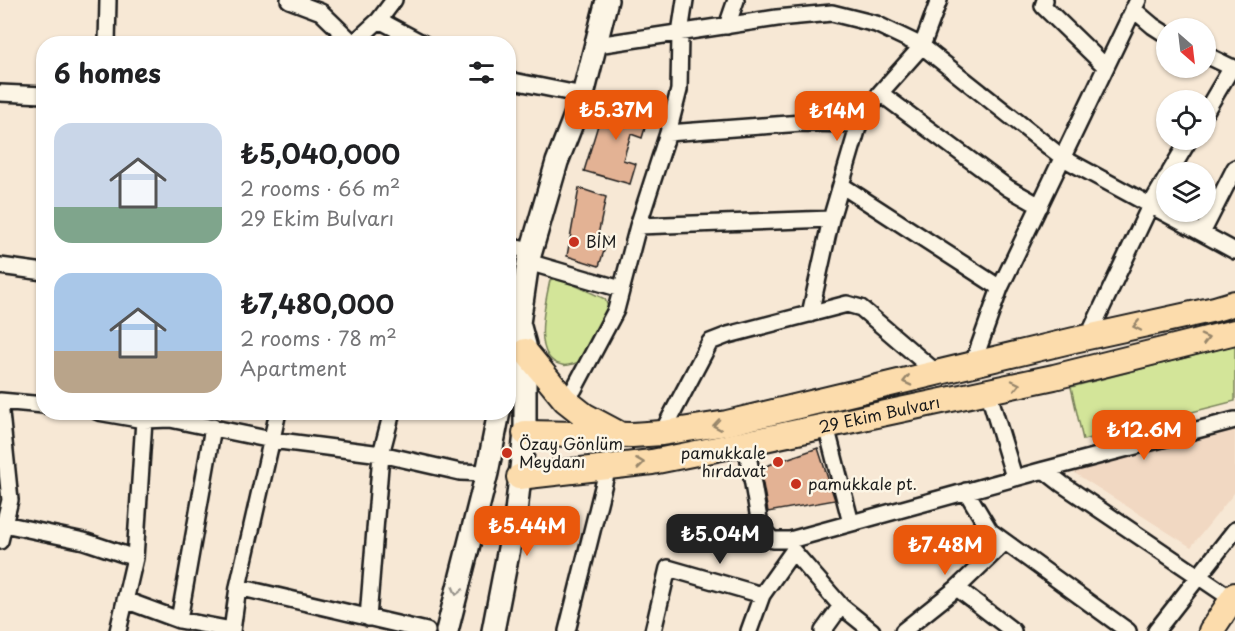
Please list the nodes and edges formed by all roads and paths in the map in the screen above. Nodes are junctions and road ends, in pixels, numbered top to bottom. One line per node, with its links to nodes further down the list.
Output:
1 (108, 0): 15 (street)
2 (289, 0): 16 (street)
3 (394, 0): 11 (street)
4 (607, 0): 19 (main road)
5 (686, 0): 14 (street)
6 (736, 0): 12 (street)
7 (939, 0): 20 (street)
8 (1041, 2): 22 (street)
9 (1135, 5): 13 (street); 22 (street)
10 (835, 7): 12 (street); 20 (street)
11 (379, 20): 17 (street); 18 (street)
12 (727, 26): 14 (street)
13 (1156, 28)
14 (680, 33): 19 (street); 31 (street)
15 (107, 36)
16 (346, 36)
17 (361, 36)
18 (409, 36)
19 (597, 45): 28 (main road)
20 (922, 46): 26 (street); 32 (street)
21 (1216, 60): 23 (street)
22 (1106, 67): 32 (street)
23 (1234, 68): 29 (street)
24 (516, 82): 28 (street)
25 (0, 93): 27 (street)
26 (880, 93): 30 (street); 36 (street)
27 (36, 95)
28 (583, 95): 43 (main road)
29 (1216, 96)
30 (859, 124): 31 (street); 34 (street)
31 (668, 133): 39 (street)
32 (1063, 158): 36 (street); 37 (street)
33 (1235, 168): 40 (street)
34 (841, 185): 38 (street); 46 (street)
35 (1156, 196): 37 (street)
36 (1040, 206): 46 (street)
37 (1150, 206): 40 (street); 51 (street)
38 (831, 219): 39 (street); 49 (street)
39 (638, 226): 47 (street)
40 (1202, 233): 42 (street)
41 (516, 250): 43 (street)
42 (1235, 251)
43 (530, 257): 47 (street); 52 (main road)
44 (0, 266): 45 (street)
45 (36, 271)
46 (1000, 288): 53 (street)
47 (621, 289): 56 (street)
48 (1235, 303): 51 (main road, 29 Ekim Bulvarı, one-way to 51)
49 (810, 314): 54 (street); 68 (street)
50 (1235, 332): 55 (main road, 29 Ekim Bulvarı, one-way to 50)
51 (1088, 337): 53 (main road, 29 Ekim Bulvarı)
52 (517, 357): 56 (main road); 67 (main road)
53 (972, 366): 54 (main road, 29 Ekim Bulvarı)
54 (938, 374): 68 (main road, 29 Ekim Bulvarı, one-way to 68)
55 (988, 391): 65 (main road, 29 Ekim Bulvarı); 77 (street)
56 (565, 400): 69 (main road)
57 (0, 402): 58 (street); 80 (street)
58 (36, 404)
59 (144, 420): 85 (street)
60 (186, 420): 66 (street)
61 (276, 420): 70 (street)
62 (390, 420): 72 (street)
63 (1235, 420): 74 (street)
64 (497, 422): 67 (main road); 75 (main road)
65 (826, 426): 71 (main road, 29 Ekim Bulvarı); 79 (street)
66 (213, 427): 70 (street); 94 (street)
67 (525, 433): 69 (main road, 29 Ekim Bulvarı); 76 (main road)
68 (662, 433): 69 (main road, 29 Ekim Bulvarı)
69 (621, 435)
70 (272, 440): 72 (street); 87 (street)
71 (746, 443): 73 (main road, 29 Ekim Bulvarı, one-way to 71); 84 (street)
72 (381, 453): 75 (street); 93 (street)
73 (608, 467): 76 (main road, 29 Ekim Bulvarı); 100 (street)
74 (1044, 470): 77 (street); 86 (street)
75 (487, 473): 76 (main road); 98 (main road, one-way to 98)
76 (519, 477): 99 (main road)
77 (1014, 477): 78 (street)
78 (966, 491): 79 (street); 83 (street)
79 (851, 523): 84 (street)
80 (4, 524): 82 (street); 85 (street)
81 (1235, 530): 86 (street)
82 (0, 541)
83 (1005, 542): 88 (street); 107 (street)
84 (792, 546): 89 (street); 92 (street)
85 (135, 558): 91 (street)
86 (1199, 576): 90 (street); 108 (street)
87 (238, 587): 93 (street); 96 (street)
88 (957, 588): 105 (street); 106 (street)
89 (762, 595): 101 (street); 102 (street)
90 (1234, 597): 109 (main road)
91 (125, 600): 94 (street); 95 (street)
92 (841, 606): 103 (street); 104 (street)
93 (368, 618): 97 (street)
94 (179, 620): 96 (street)
95 (118, 631)
96 (232, 631)
97 (427, 631)
98 (447, 631)
99 (493, 631)
100 (567, 631)
101 (653, 631)
102 (749, 631)
103 (823, 631)
104 (872, 631)
105 (903, 631)
106 (1013, 631)
107 (1128, 631)
108 (1156, 631)
109 (1211, 631)

